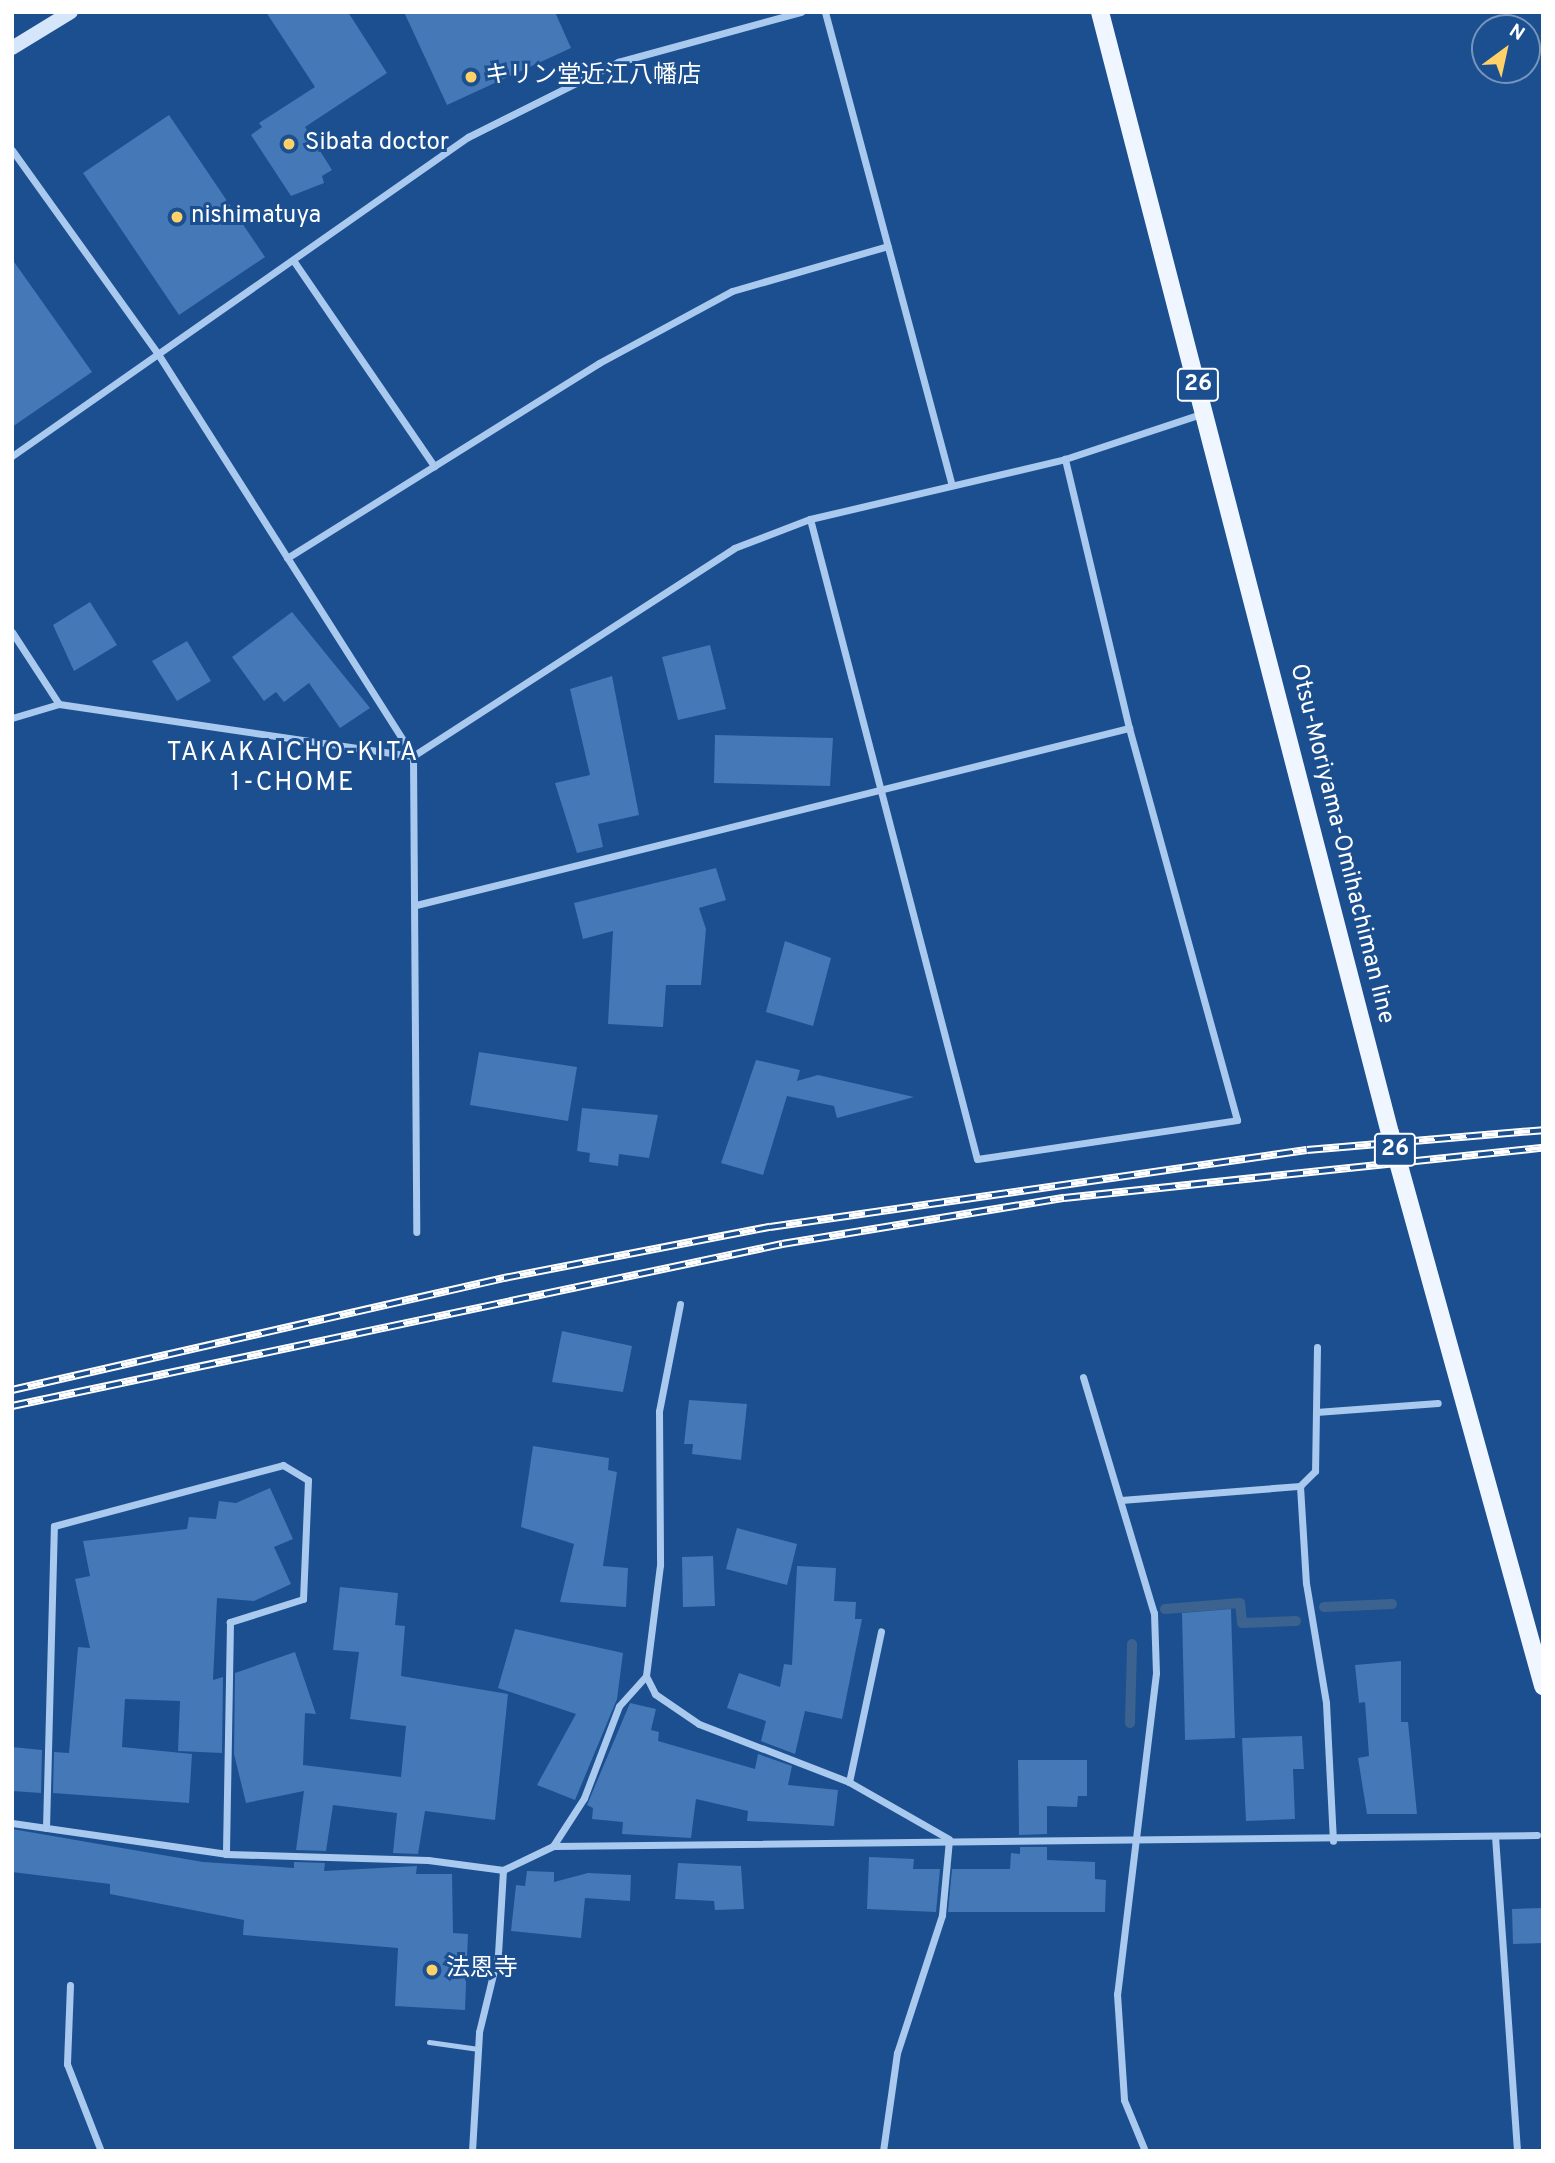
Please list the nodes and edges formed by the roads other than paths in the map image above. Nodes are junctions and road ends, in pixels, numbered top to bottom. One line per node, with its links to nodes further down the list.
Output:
1 (71, 12): 5 (street)
2 (801, 12): 8 (street)
3 (825, 12): 7 (street)
4 (1100, 12): 10 (main road, Otsu-Moriyama-Omihachiman line / 26)
5 (12, 48)
6 (12, 150): 9 (street)
7 (888, 246): 13 (street); 14 (street)
8 (293, 260): 9 (street); 13 (street)
9 (158, 354): 11 (street); 16 (street)
10 (1205, 413): 12 (street); 34 (main road, Otsu-Moriyama-Omihachiman line / 26)
11 (12, 456)
12 (1065, 458): 14 (street); 20 (street)
13 (434, 466): 16 (street)
14 (951, 482): 15 (street)
15 (810, 519): 21 (street); 22 (street)
16 (287, 558): 21 (street)
17 (12, 632): 18 (street)
18 (59, 704): 19 (street); 21 (street)
19 (12, 718)
20 (1129, 728): 22 (street); 22 (street)
21 (413, 756): 23 (street)
22 (878, 792): 23 (street)
23 (416, 905): 24 (street)
24 (416, 1232)
25 (680, 1304): 33 (street)
26 (1317, 1347): 29 (street)
27 (1083, 1377): 31 (street)
28 (1438, 1403): 29 (street)
29 (1316, 1412): 30 (street)
30 (1300, 1486): 31 (street); 42 (street)
31 (1121, 1500): 41 (street)
32 (881, 1631): 35 (street)
33 (646, 1676): 35 (street); 43 (street)
34 (1543, 1686)
35 (849, 1782): 40 (street)
36 (12, 1823): 37 (street)
37 (46, 1828): 44 (street); 44 (street)
38 (1538, 1835): 39 (street)
39 (1495, 1836): 42 (street); 53 (street)
40 (949, 1840): 41 (street); 43 (street); 51 (street)
41 (1135, 1840): 42 (street); 52 (street)
42 (1333, 1841)
43 (553, 1846): 45 (street)
44 (226, 1854): 45 (street)
45 (503, 1870): 48 (street)
46 (70, 1984): 49 (street)
47 (429, 2042): 48 (lane)
48 (479, 2049): 50 (street)
49 (101, 2151)
50 (472, 2151)
51 (883, 2151)
52 (1145, 2151)
53 (1517, 2151)

